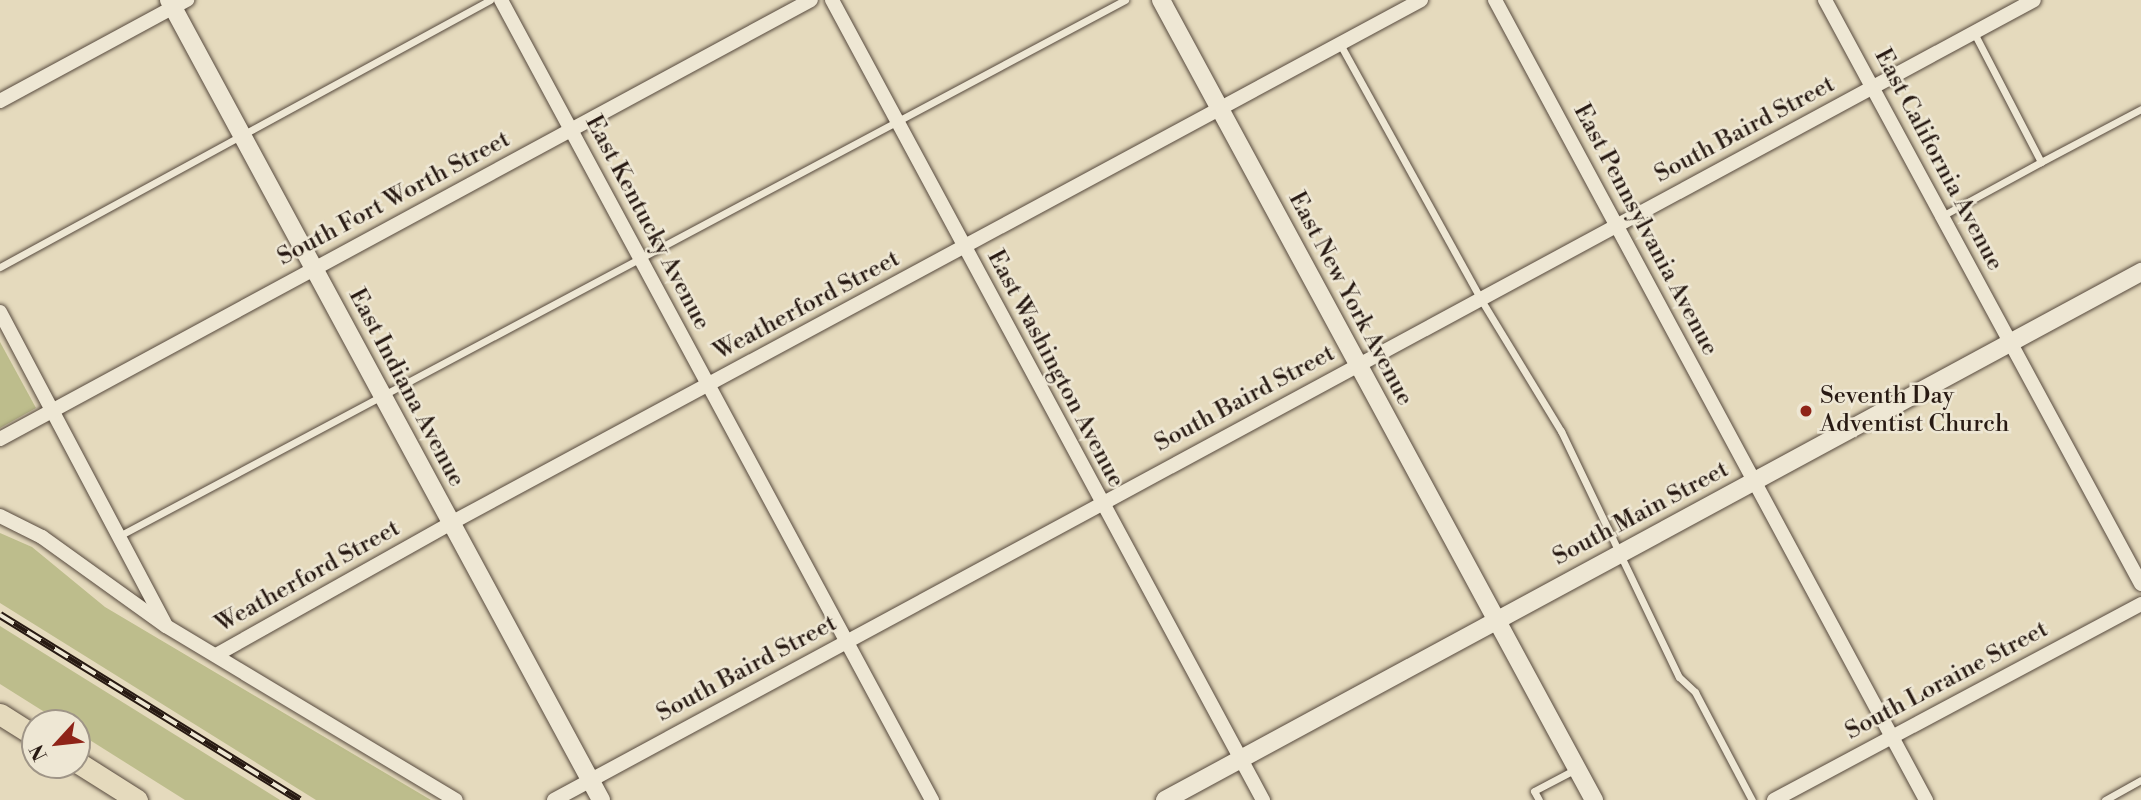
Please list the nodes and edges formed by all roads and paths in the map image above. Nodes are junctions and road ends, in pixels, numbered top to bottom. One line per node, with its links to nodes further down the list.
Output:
1 (490, 0): 20 (lane)
2 (501, 0): 19 (street, East Kentucky Avenue)
3 (811, 0): 19 (street, South Fort Worth Street)
4 (832, 0): 18 (street, East Washington Avenue)
5 (1125, 0): 18 (lane)
6 (1161, 0): 16 (street, East New York Avenue)
7 (1421, 0): 13 (street, Weatherford Street)
8 (1495, 0): 23 (street, East Pennsylvania Avenue)
9 (1825, 0): 14 (street, East California Avenue)
10 (2034, 0): 12 (street, South Baird Street)
11 (176, 2): 15 (street); 20 (street, East Indiana Avenue)
12 (1973, 33): 14 (street, South Baird Street); 21 (lane)
13 (1340, 44): 16 (street, Weatherford Street); 29 (lane)
14 (1872, 87): 22 (street, East California Avenue); 23 (street, South Baird Street)
15 (0, 101)
16 (1220, 108): 24 (street, Weatherford Street); 32 (street, East New York Avenue)
17 (2141, 108): 21 (lane)
18 (896, 120): 24 (street, East Washington Avenue); 25 (lane)
19 (571, 130): 25 (street, East Kentucky Avenue); 27 (street, South Fort Worth Street)
20 (242, 135): 26 (lane); 27 (street, East Indiana Avenue)
21 (2041, 162): 22 (lane)
22 (1942, 216): 31 (street, East California Avenue)
23 (1616, 224): 29 (street, South Baird Street); 37 (street, East Pennsylvania Avenue)
24 (964, 247): 33 (street, Weatherford Street); 38 (street, East Washington Avenue)
25 (641, 260): 33 (street, East Kentucky Avenue); 34 (lane)
26 (0, 267)
27 (314, 269): 34 (street, East Indiana Avenue); 35 (street, South Fort Worth Street)
28 (2141, 272): 31 (street, South Main Street)
29 (1480, 298): 32 (street, South Baird Street); 42 (lane)
30 (0, 312): 35 (street)
31 (2010, 342): 37 (street, South Main Street); 43 (street, East California Avenue)
32 (1357, 364): 38 (street, South Baird Street); 45 (street, East New York Avenue)
33 (708, 385): 40 (street, Weatherford Street); 47 (street, East Kentucky Avenue)
34 (382, 395): 40 (street, East Indiana Avenue); 41 (lane)
35 (52, 411): 36 (street, South Fort Worth Street); 41 (street)
36 (0, 439)
37 (1755, 481): 42 (street, South Main Street); 51 (street, East Pennsylvania Avenue)
38 (1101, 503): 47 (street, South Baird Street); 52 (street, East Washington Avenue)
39 (0, 516): 46 (street)
40 (451, 523): 48 (street, Weatherford Street); 55 (street, East Indiana Avenue)
41 (119, 537): 46 (street)
42 (1619, 554): 45 (street, South Main Street); 66 (lane)
43 (2141, 584)
44 (2141, 604): 51 (street, South Loraine Street)
45 (1497, 620): 52 (street, South Main Street); 53 (street, East New York Avenue)
46 (166, 626): 48 (street)
47 (846, 640): 55 (street, South Baird Street); 61 (street, East Kentucky Avenue)
48 (216, 655): 58 (street)
49 (0, 714): 50 (main road)
50 (21, 727)
51 (1892, 736): 67 (street, South Loraine Street); 68 (street, East Pennsylvania Avenue)
52 (1241, 759): 62 (street, South Main Street); 63 (street, East Washington Avenue)
53 (1577, 768): 64 (lane); 65 (street, East New York Avenue)
54 (91, 771): 57 (main road)
55 (590, 779): 59 (street, South Baird Street); 60 (street, East Indiana Avenue)
56 (2141, 780): 69 (lane)
57 (137, 800)
58 (456, 800)
59 (554, 800)
60 (601, 800)
61 (932, 800)
62 (1165, 800)
63 (1263, 800)
64 (1539, 800)
65 (1594, 800)
66 (1752, 800)
67 (1774, 800)
68 (1926, 800)
69 (2105, 800)

